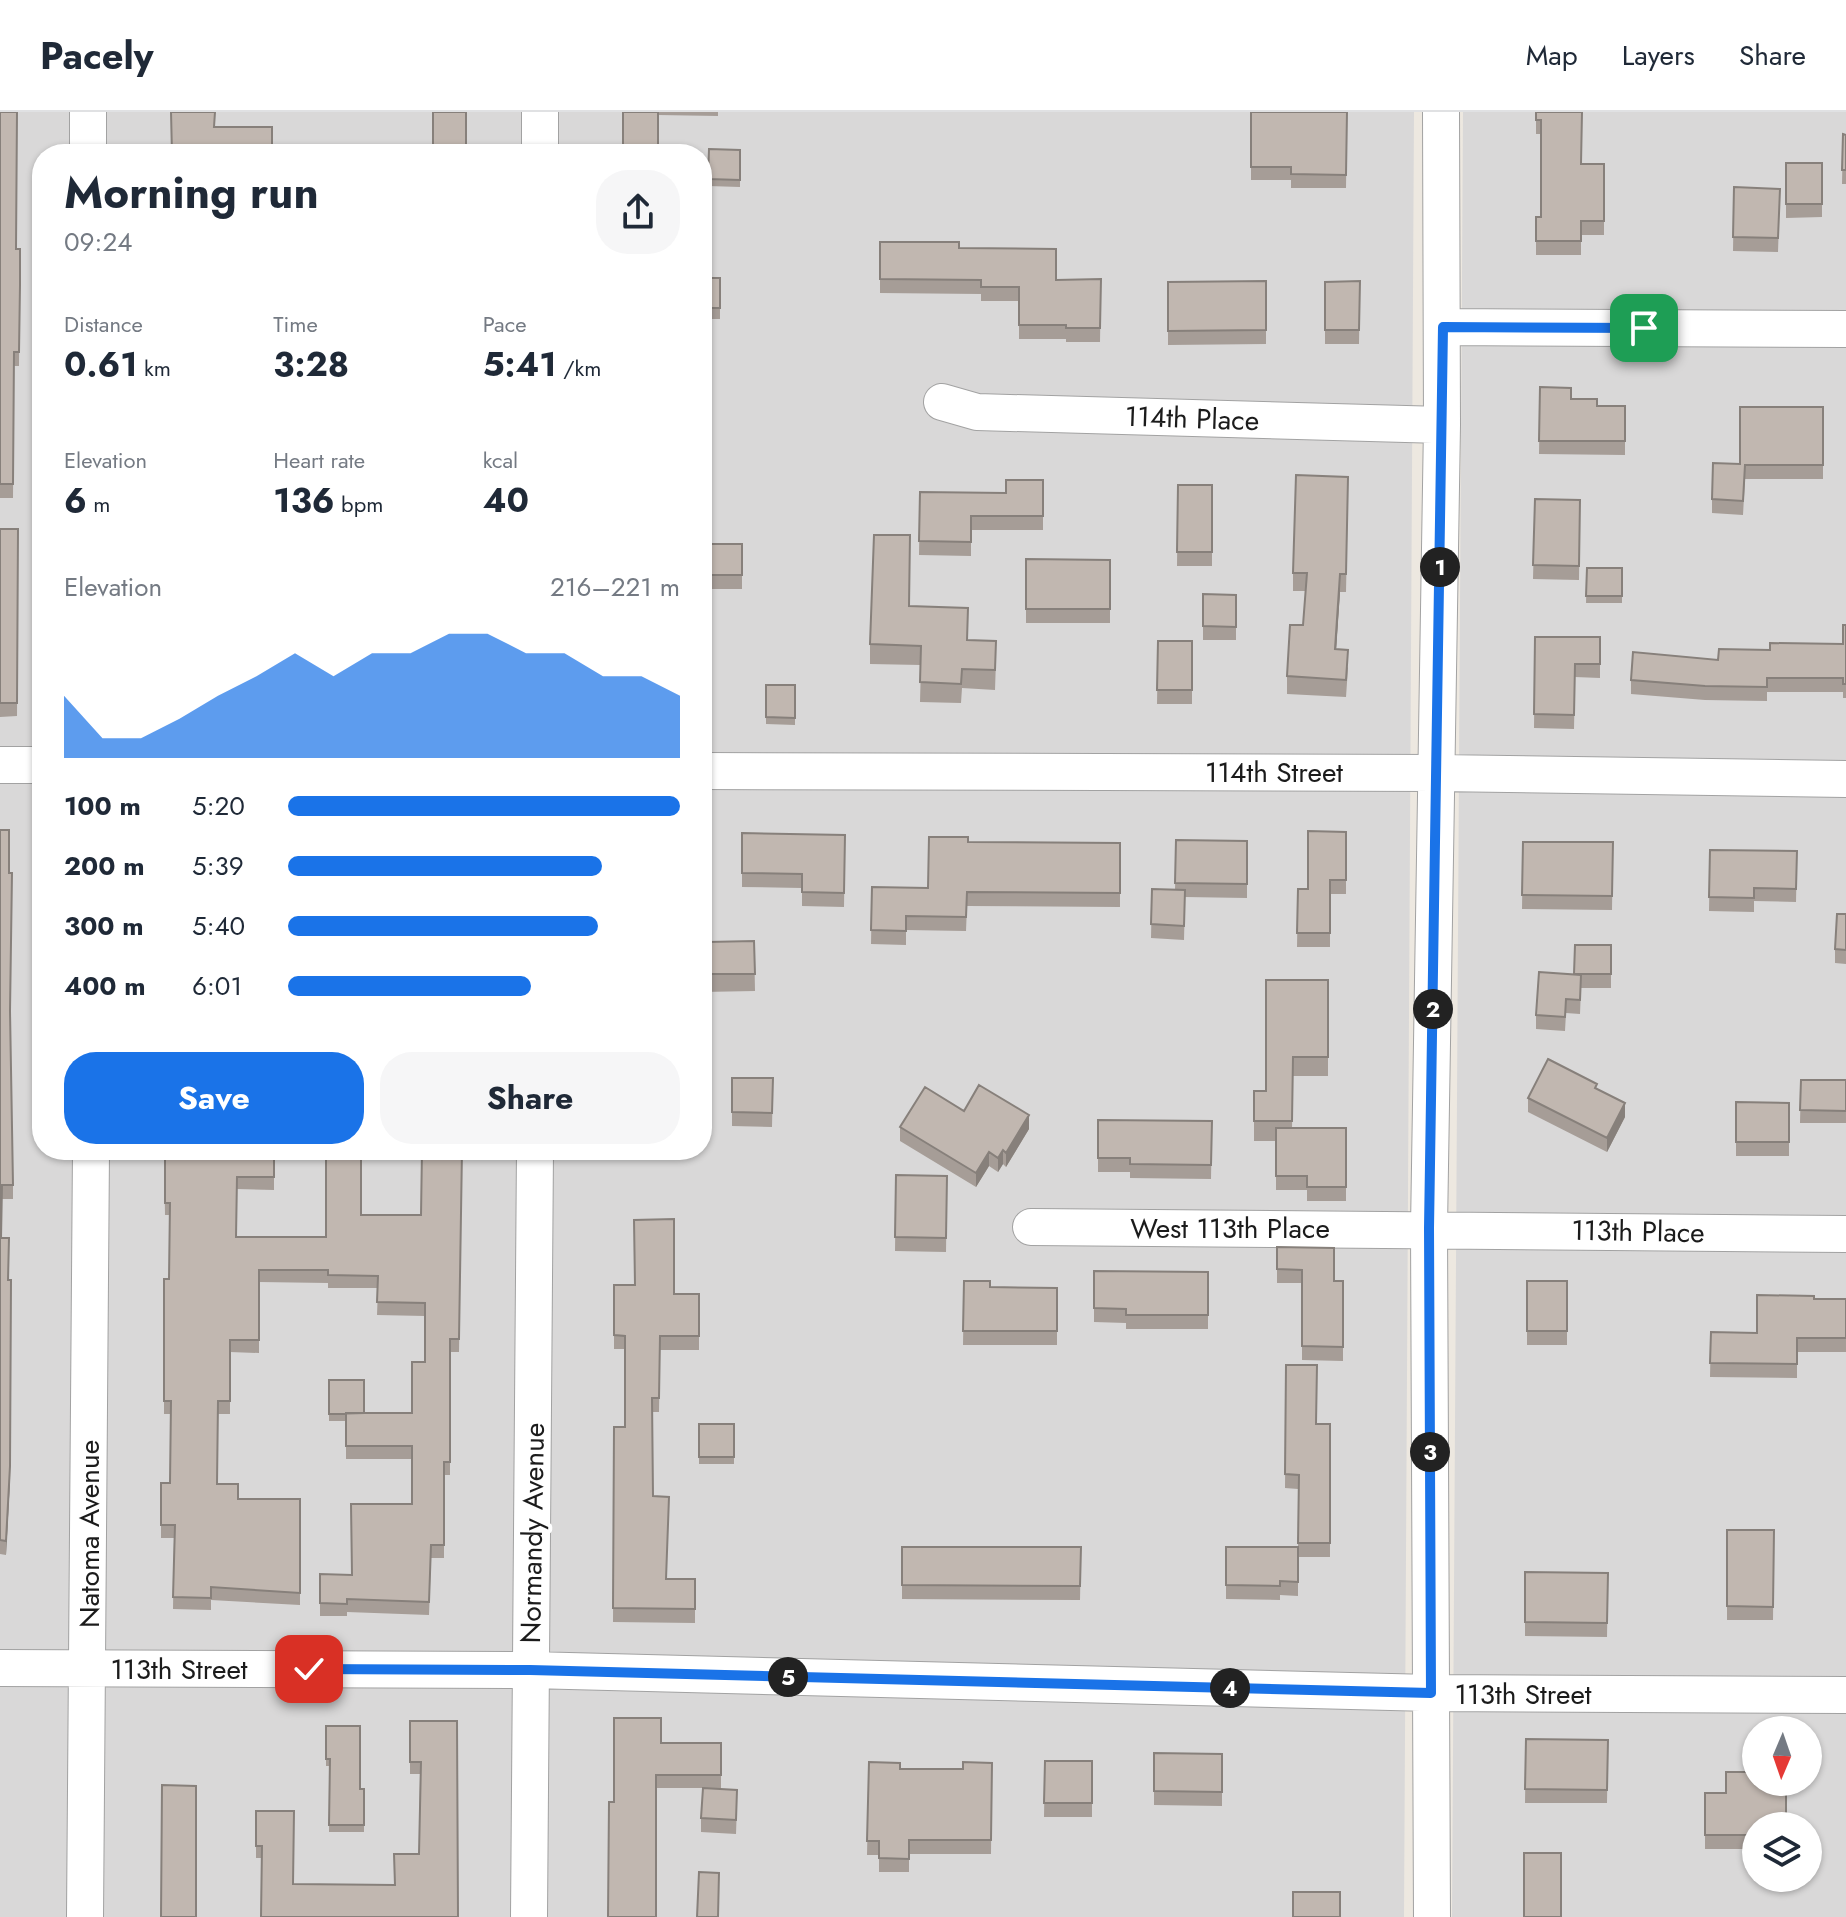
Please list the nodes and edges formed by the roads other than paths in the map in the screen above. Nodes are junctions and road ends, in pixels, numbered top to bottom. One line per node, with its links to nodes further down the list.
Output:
1 (88, 112): 4 (street)
2 (540, 112): 5 (street)
3 (1441, 112): 6 (street)
4 (88, 144)
5 (540, 144)
6 (1443, 327): 7 (street); 9 (street)
7 (1846, 329)
8 (942, 402): 9 (street, 114th Place)
9 (1442, 425): 13 (street)
10 (0, 765): 11 (street)
11 (32, 765)
12 (712, 771): 13 (street, 114th Street)
13 (1437, 773): 14 (street, 114th Street); 18 (street)
14 (1846, 779)
15 (91, 1160): 21 (street, Natoma Avenue)
16 (535, 1160): 22 (street, Normandy Avenue)
17 (1031, 1227): 18 (street, West 113th Place)
18 (1429, 1228): 19 (street, 113th Place); 23 (street)
19 (1846, 1234)
20 (0, 1668): 21 (street, 113th Street)
21 (89, 1668): 22 (street, 113th Street); 25 (street, Natoma Avenue)
22 (530, 1670): 23 (street, 113th Street); 26 (street, Normandy Avenue)
23 (1431, 1693): 24 (street, 113th Street); 27 (street)
24 (1846, 1695)
25 (85, 1917)
26 (529, 1917)
27 (1432, 1917)

